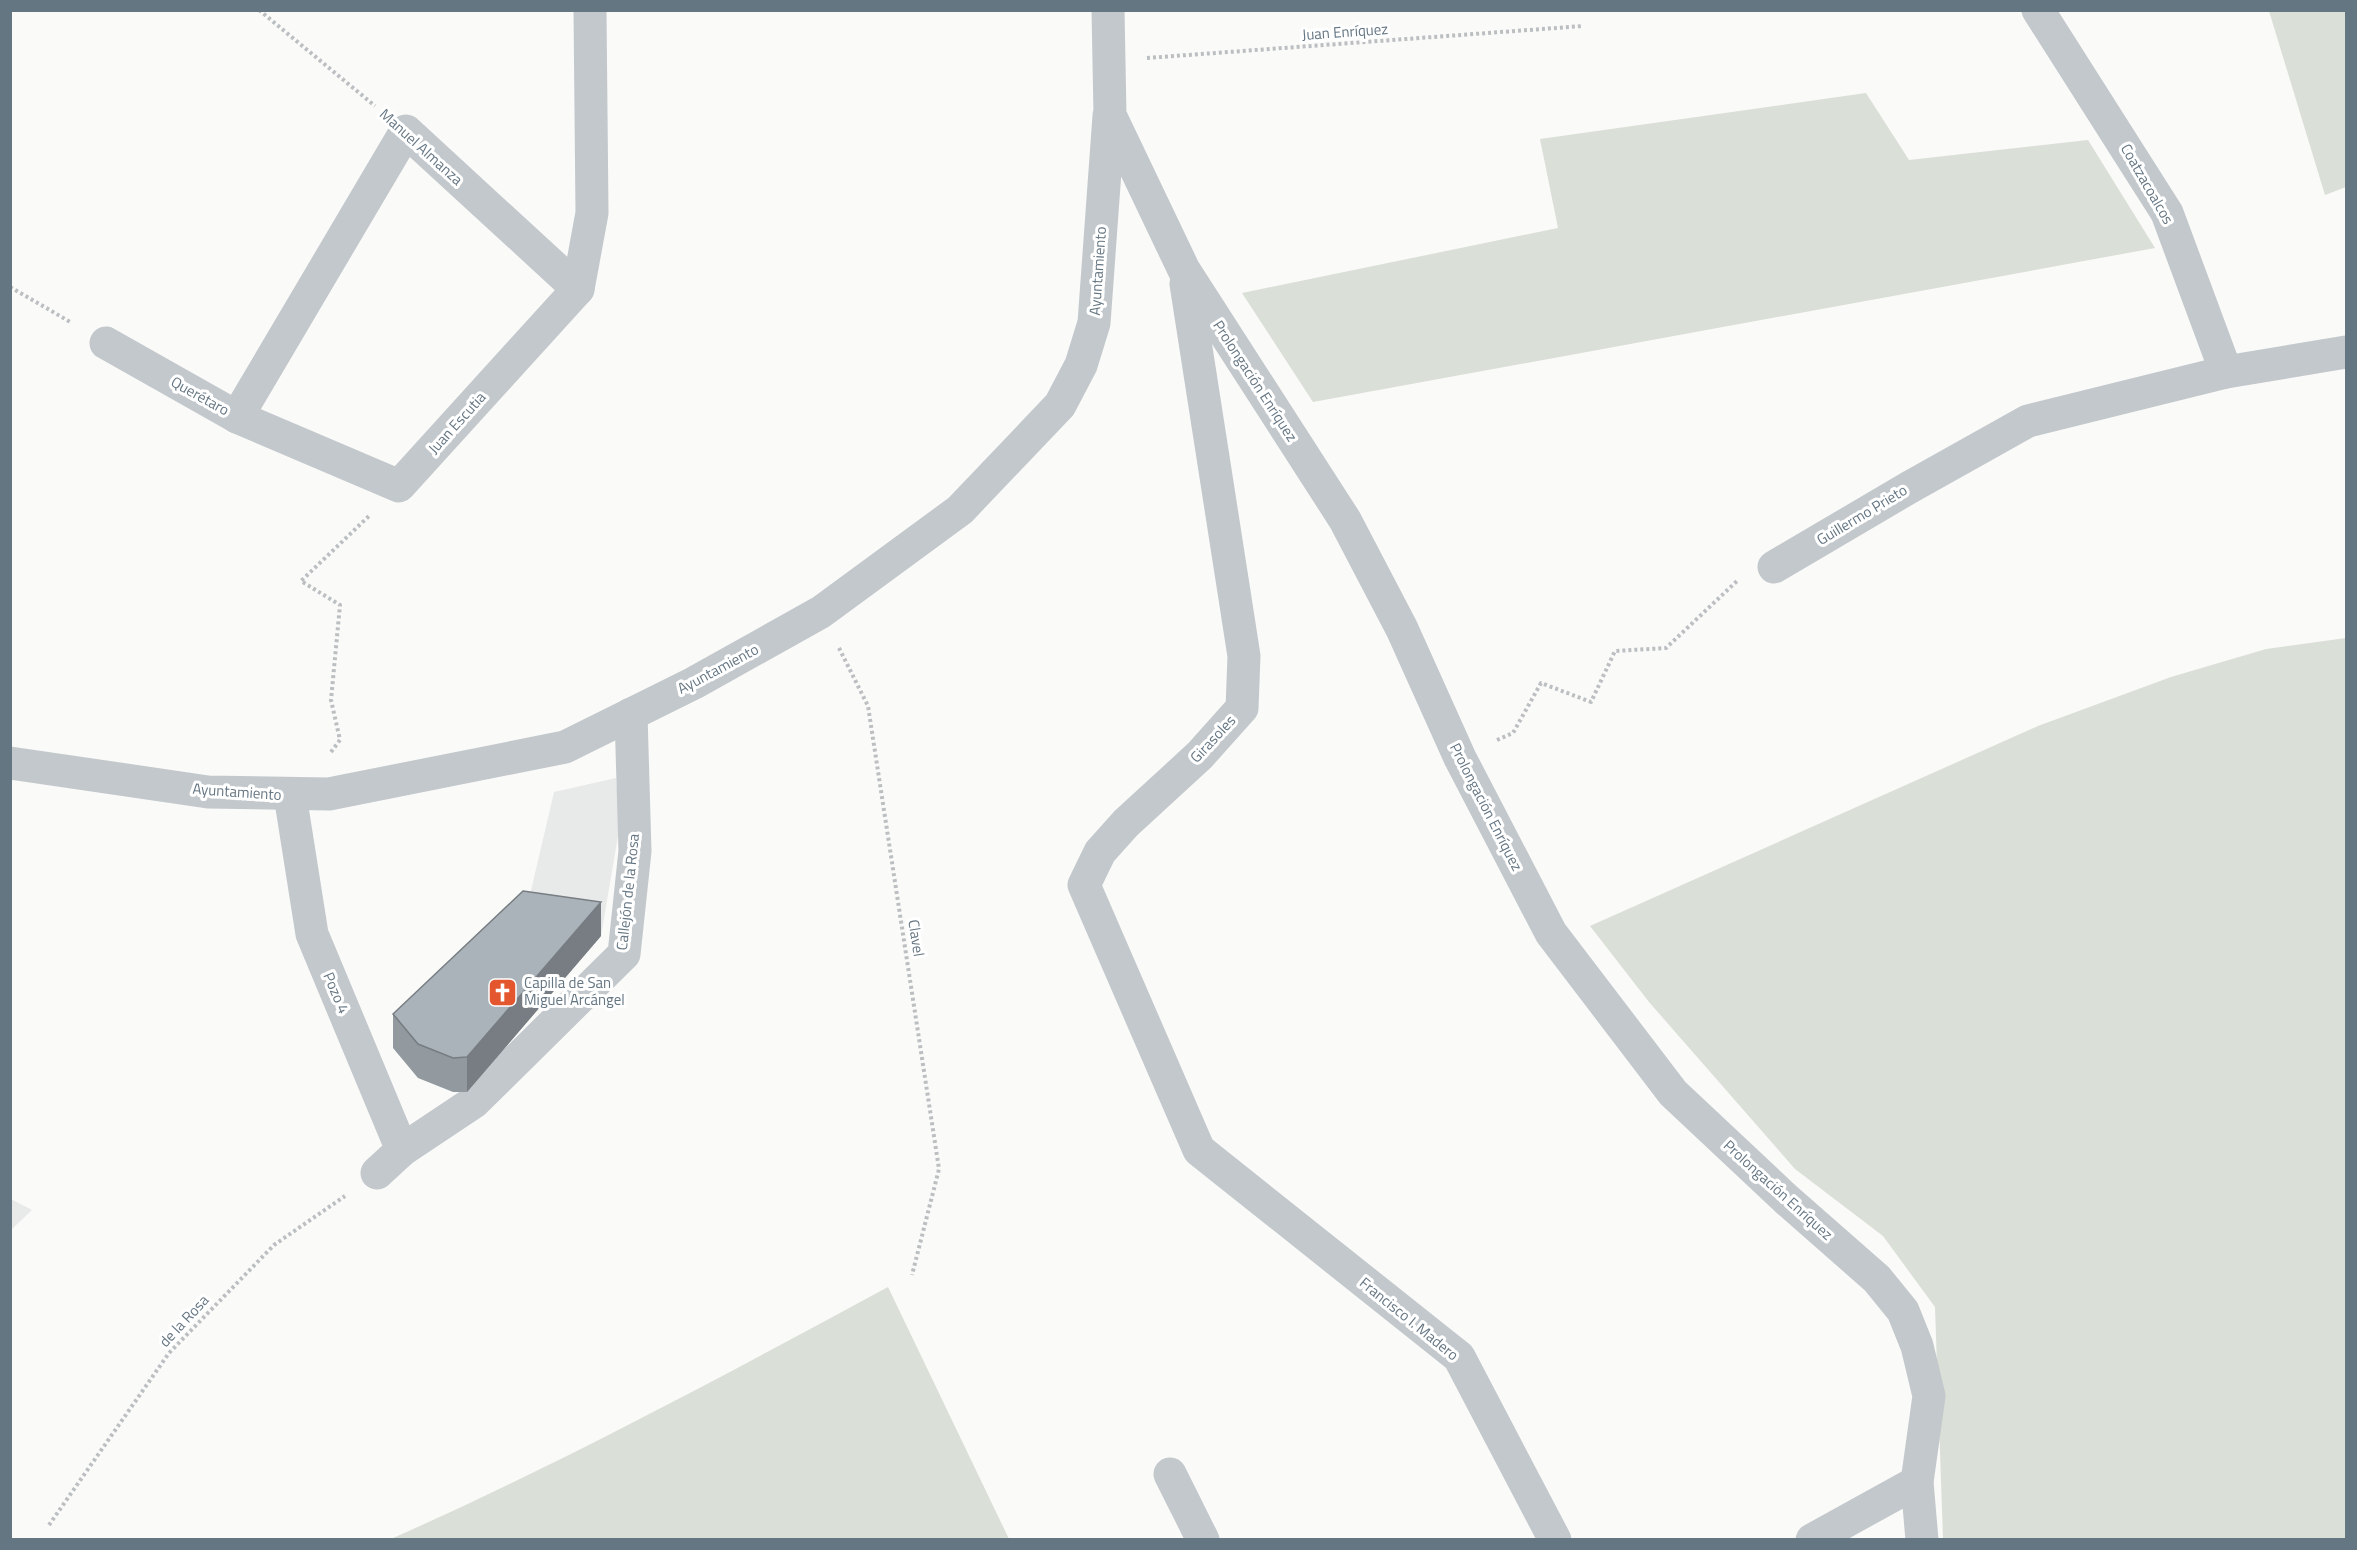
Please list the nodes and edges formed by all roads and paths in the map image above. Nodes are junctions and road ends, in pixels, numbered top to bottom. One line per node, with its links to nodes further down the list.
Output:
1 (259, 10): 8 (path, Manuel Almanza)
2 (590, 10): 11 (street)
3 (1108, 10): 6 (street, Prolongación Enríquez)
4 (2038, 10): 14 (street, Coatzacoalcos)
5 (1583, 26): 6 (path, Juan Enríquez)
6 (1108, 61): 7 (street, Prolongación Enríquez)
7 (1110, 115): 9 (street, Prolongación Enríquez); 18 (street, Ayuntamiento)
8 (406, 131): 11 (street, Manuel Almanza); 15 (street)
9 (1184, 270): 20 (street, Prolongación Enríquez); 25 (street, Girasoles)
10 (10, 287): 12 (path)
11 (578, 289): 16 (street, Juan Escutia)
12 (106, 343): 15 (street, Querétaro)
13 (2346, 352): 14 (street, Guillermo Prieto)
14 (2226, 372): 17 (street, Guillermo Prieto)
15 (237, 417): 16 (street, Querétaro)
16 (399, 486): 22 (path)
17 (1774, 567): 20 (path)
18 (821, 612): 19 (street, Ayuntamiento); 27 (path, Clavel)
19 (632, 714): 22 (street, Ayuntamiento); 24 (street, Callejón de la Rosa)
20 (1460, 758): 29 (street, Prolongación Enríquez)
21 (10, 763): 23 (street, Ayuntamiento)
22 (328, 794): 23 (street, Ayuntamiento)
23 (290, 795): 24 (street, Pozo 4)
24 (402, 1150): 26 (street)
25 (1199, 1150): 32 (street, Francisco I. Madero)
26 (377, 1173): 30 (path, de la Rosa)
27 (912, 1275)
28 (1170, 1474): 31 (street)
29 (1917, 1482): 33 (street); 34 (street, Prolongación Enríquez)
30 (49, 1525)
31 (1203, 1539)
32 (1555, 1539)
33 (1812, 1539)
34 (1922, 1539)

